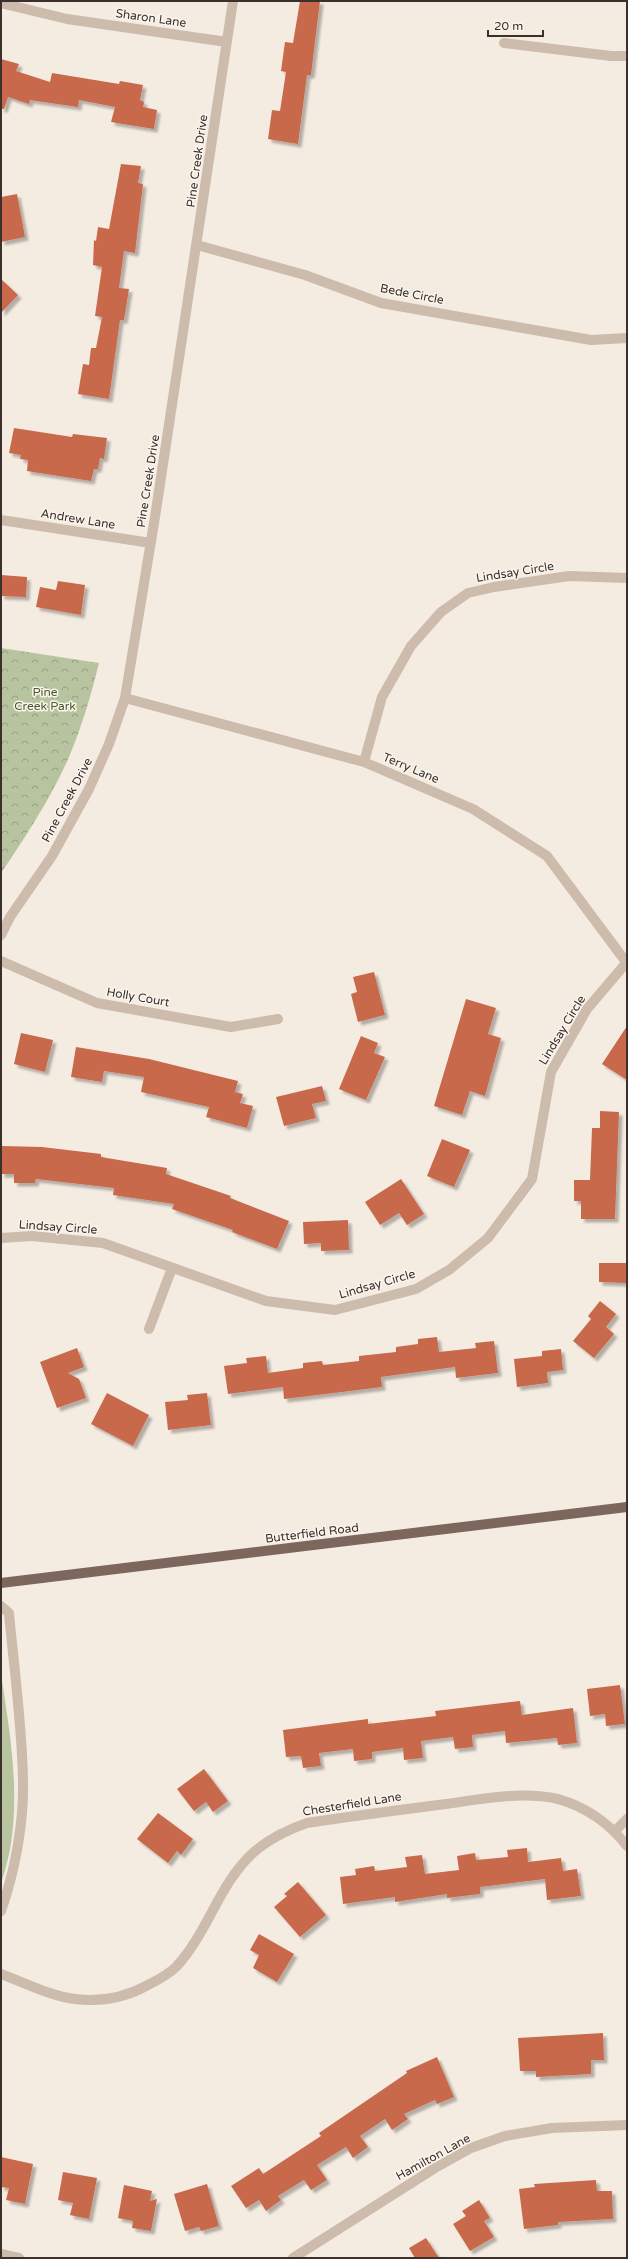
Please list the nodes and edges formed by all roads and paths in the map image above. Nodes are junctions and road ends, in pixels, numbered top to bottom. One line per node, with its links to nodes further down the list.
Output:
1 (234, 1): 3 (street, Pine Creek Drive)
2 (1, 3): 3 (street, Sharon Lane)
3 (227, 42): 6 (street, Pine Creek Drive)
4 (504, 43): 5 (street)
5 (627, 56)
6 (197, 245): 7 (street, Bede Circle); 9 (street, Pine Creek Drive)
7 (627, 338)
8 (1, 520): 9 (street, Andrew Lane)
9 (151, 543): 11 (street, Pine Creek Drive)
10 (627, 578): 12 (street, Lindsay Circle)
11 (125, 698): 12 (street, Terry Lane); 13 (street, Pine Creek Drive)
12 (364, 762): 15 (street, Terry Lane)
13 (1, 936)
14 (1, 961): 16 (street, Holly Court)
15 (627, 962): 18 (street, Lindsay Circle)
16 (278, 1019)
17 (1, 1238): 18 (street, Lindsay Circle)
18 (172, 1268): 19 (street)
19 (149, 1329)
20 (627, 1507): 21 (main road, Butterfield Road)
21 (1, 1583)
22 (1, 1606): 26 (street)
23 (627, 1818): 24 (street)
24 (615, 1831): 25 (street, Chesterfield Lane); 27 (street, Chesterfield Lane)
25 (627, 1846)
26 (1, 1912)
27 (1, 1974)
28 (627, 2125): 31 (street, Hamilton Lane)
29 (1, 2254): 30 (street)
30 (19, 2258)
31 (293, 2258)

